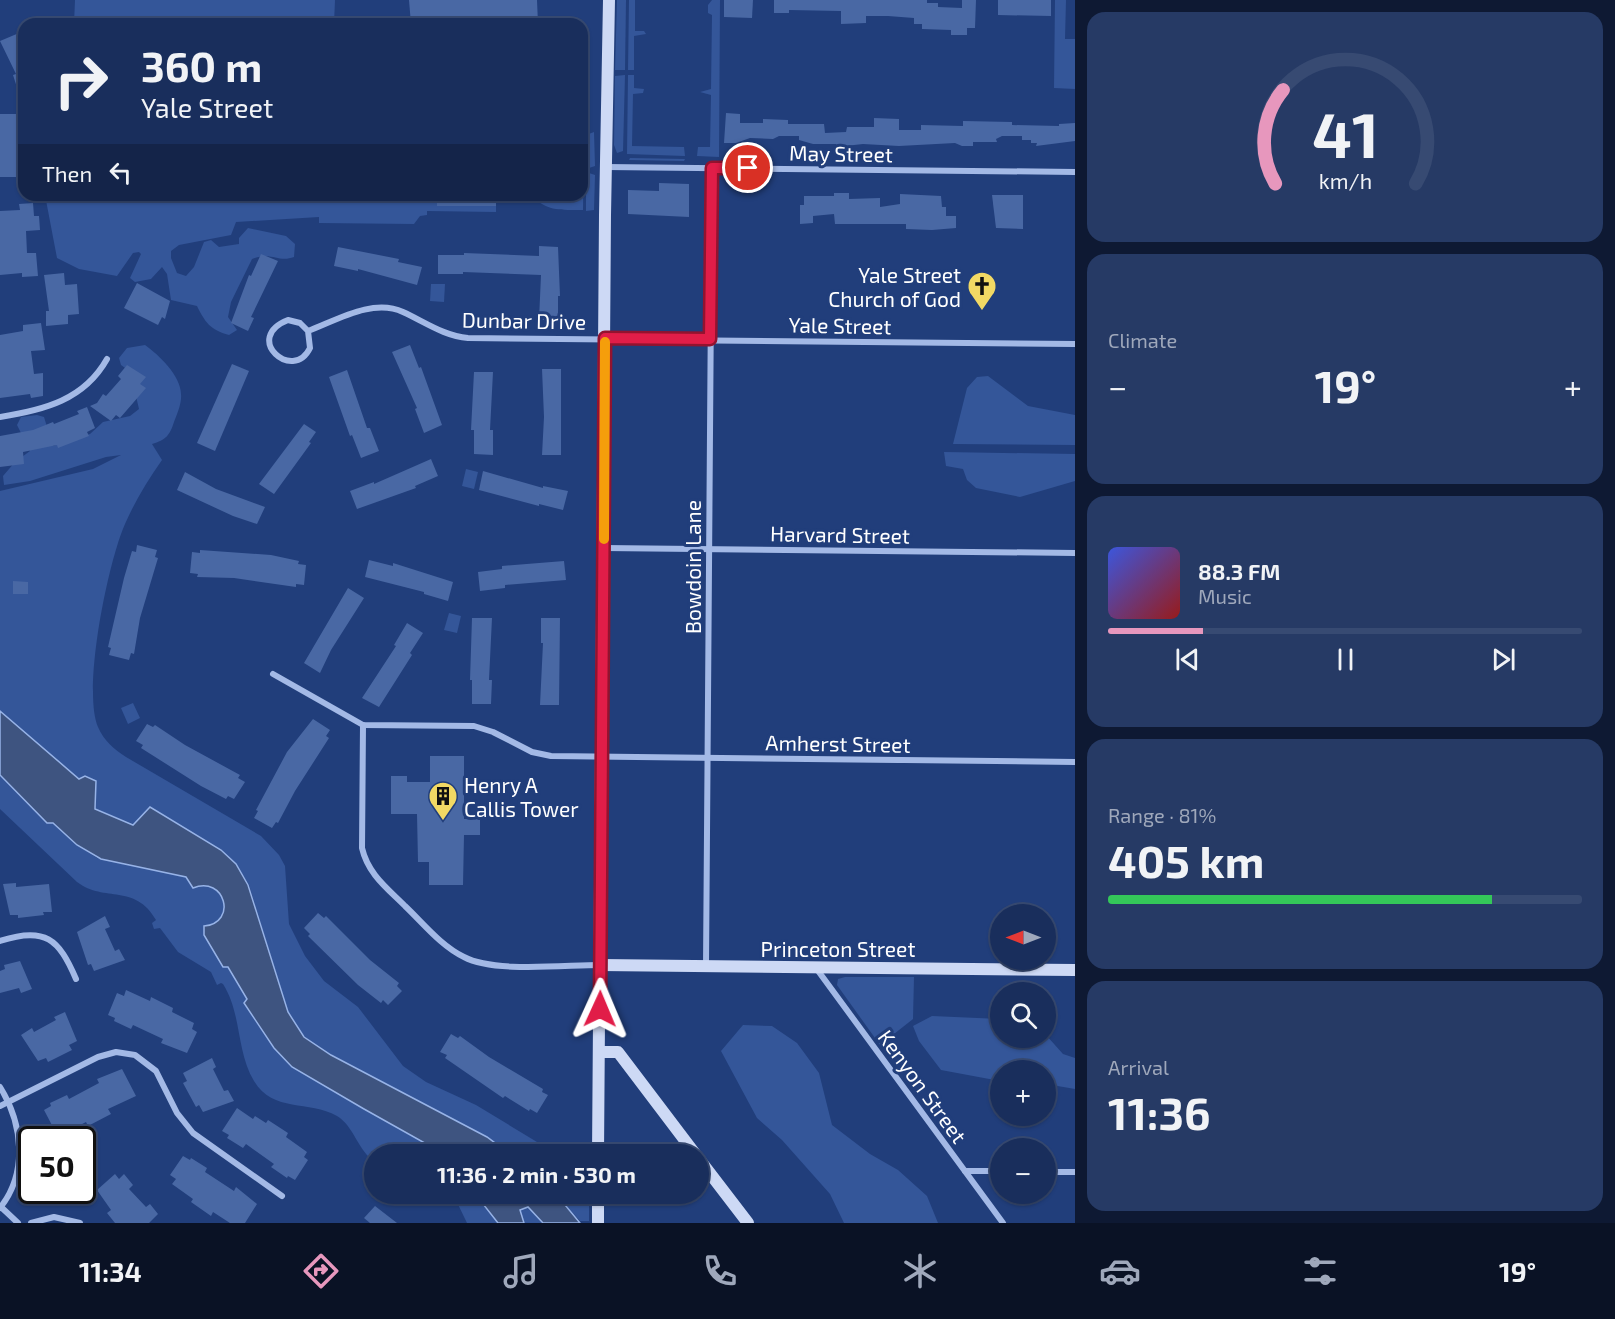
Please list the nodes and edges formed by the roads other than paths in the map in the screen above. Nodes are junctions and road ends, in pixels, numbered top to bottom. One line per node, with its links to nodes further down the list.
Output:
1 (609, 0): 2 (main road)
2 (606, 167): 3 (street, May Street); 6 (main road)
3 (712, 168): 4 (street, May Street); 7 (street, Bowdoin Lane)
4 (1075, 172)
5 (309, 331): 5 (street); 6 (street, Dunbar Drive)
6 (605, 338): 7 (street, Yale Street); 11 (main road)
7 (710, 339): 8 (street, Yale Street); 12 (street, Bowdoin Lane)
8 (1075, 344)
9 (107, 359): 10 (street)
10 (0, 417)
11 (604, 548): 12 (street, Harvard Street); 16 (main road)
12 (709, 549): 13 (street, Harvard Street); 17 (street, Bowdoin Lane)
13 (1075, 553)
14 (273, 674): 15 (street)
15 (363, 725): 16 (street, Amherst Street); 20 (street)
16 (601, 756): 17 (street, Amherst Street); 20 (main road)
17 (707, 758): 18 (street, Amherst Street); 21 (street, Bowdoin Lane)
18 (1075, 762)
19 (0, 941): 24 (street)
20 (600, 965): 21 (main road, Princeton Street); 25 (main road)
21 (706, 967): 22 (main road, Princeton Street)
22 (816, 968): 23 (main road, Princeton Street); 31 (street, Kenyon Street)
23 (1075, 970)
24 (76, 979)
25 (599, 1052): 29 (main road); 30 (main road)
26 (0, 1088): 27 (street)
27 (8, 1102): 28 (street); 36 (street); 38 (street)
28 (0, 1106)
29 (598, 1144)
30 (688, 1144)
31 (965, 1171): 32 (street); 44 (street, Kenyon Street)
32 (990, 1171)
33 (709, 1172): 43 (main road)
34 (1056, 1172): 35 (street)
35 (1075, 1172)
36 (282, 1196)
37 (598, 1204): 42 (main road)
38 (1, 1208): 39 (street)
39 (18, 1223)
40 (31, 1223): 41 (street)
41 (80, 1223)
42 (598, 1223)
43 (748, 1223)
44 (1003, 1223)

